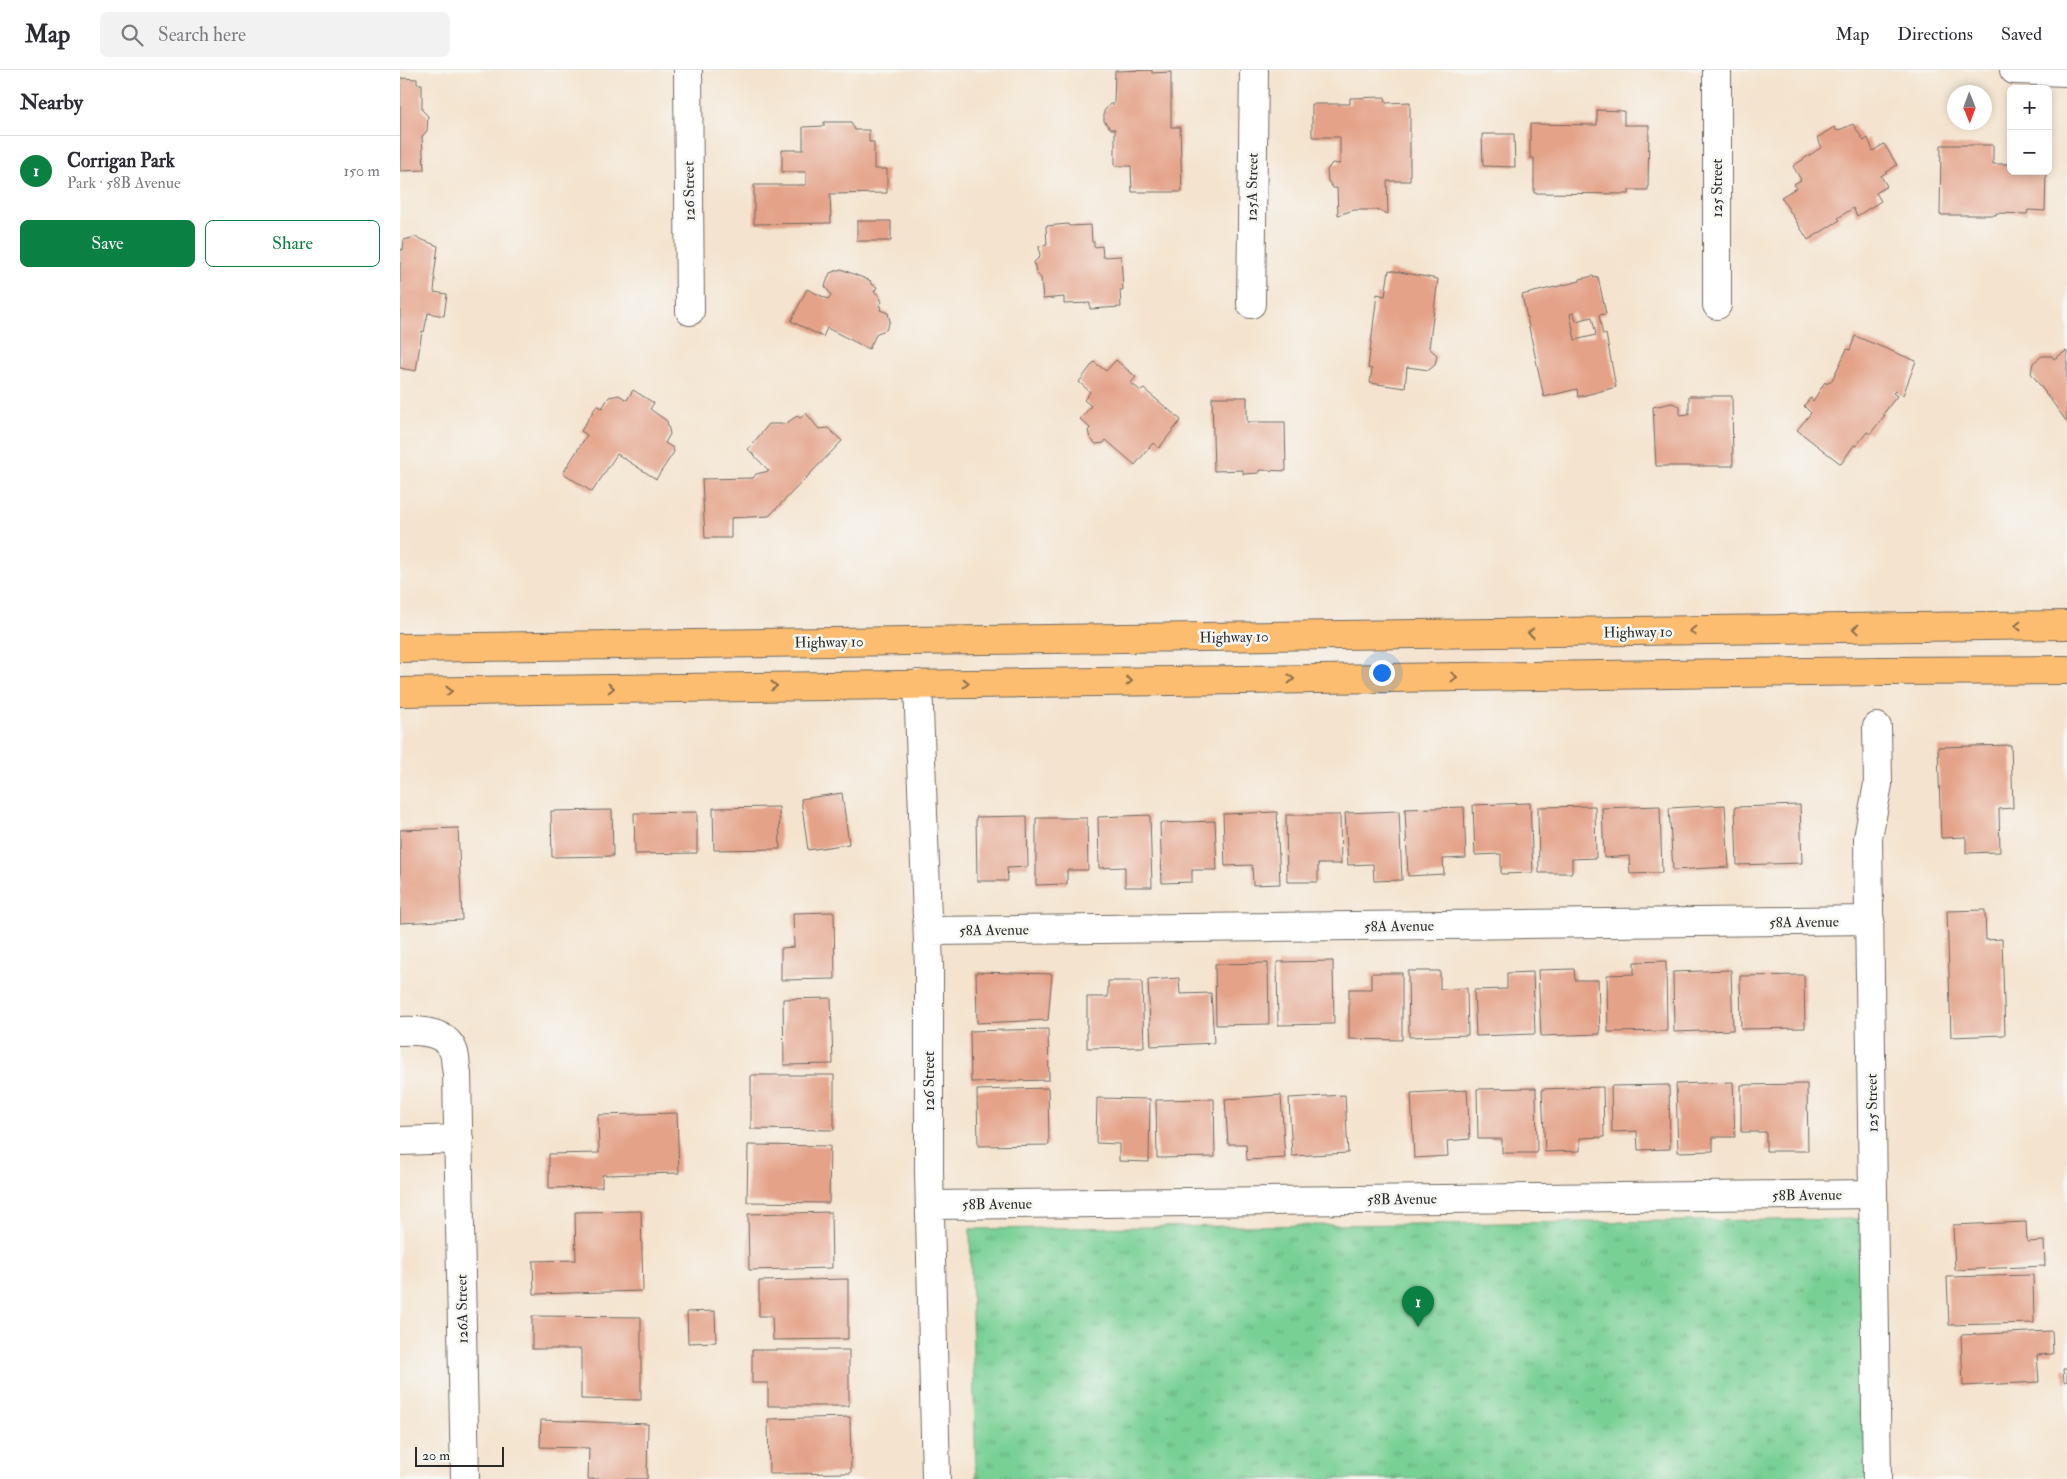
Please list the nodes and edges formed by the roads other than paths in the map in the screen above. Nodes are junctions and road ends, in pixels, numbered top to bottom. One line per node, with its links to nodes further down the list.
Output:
1 (688, 70): 8 (street, 126 Street)
2 (1254, 70): 6 (street, 125A Street)
3 (1717, 70): 7 (street, 125 Street)
4 (2014, 70): 5 (street)
5 (2067, 72)
6 (1250, 304)
7 (1717, 305)
8 (690, 311)
9 (2067, 625): 10 (highway, Highway 10, one-way to 10)
10 (400, 648)
11 (2067, 670): 12 (highway, one-way to 11)
12 (918, 684): 13 (highway, one-way to 12); 16 (street, 126 Street)
13 (400, 692)
14 (1877, 727): 15 (street, 125 Street)
15 (1870, 920): 16 (street, 58A Avenue); 20 (street, 125 Street)
16 (928, 931): 21 (street, 126 Street)
17 (400, 1031): 18 (street, 126A Street)
18 (459, 1139): 19 (street); 22 (street, 126A Street)
19 (400, 1141)
20 (1873, 1194): 21 (street, 58B Avenue); 24 (street, 125 Street)
21 (930, 1205): 23 (street, 126 Street)
22 (465, 1479)
23 (936, 1479)
24 (1877, 1479)

